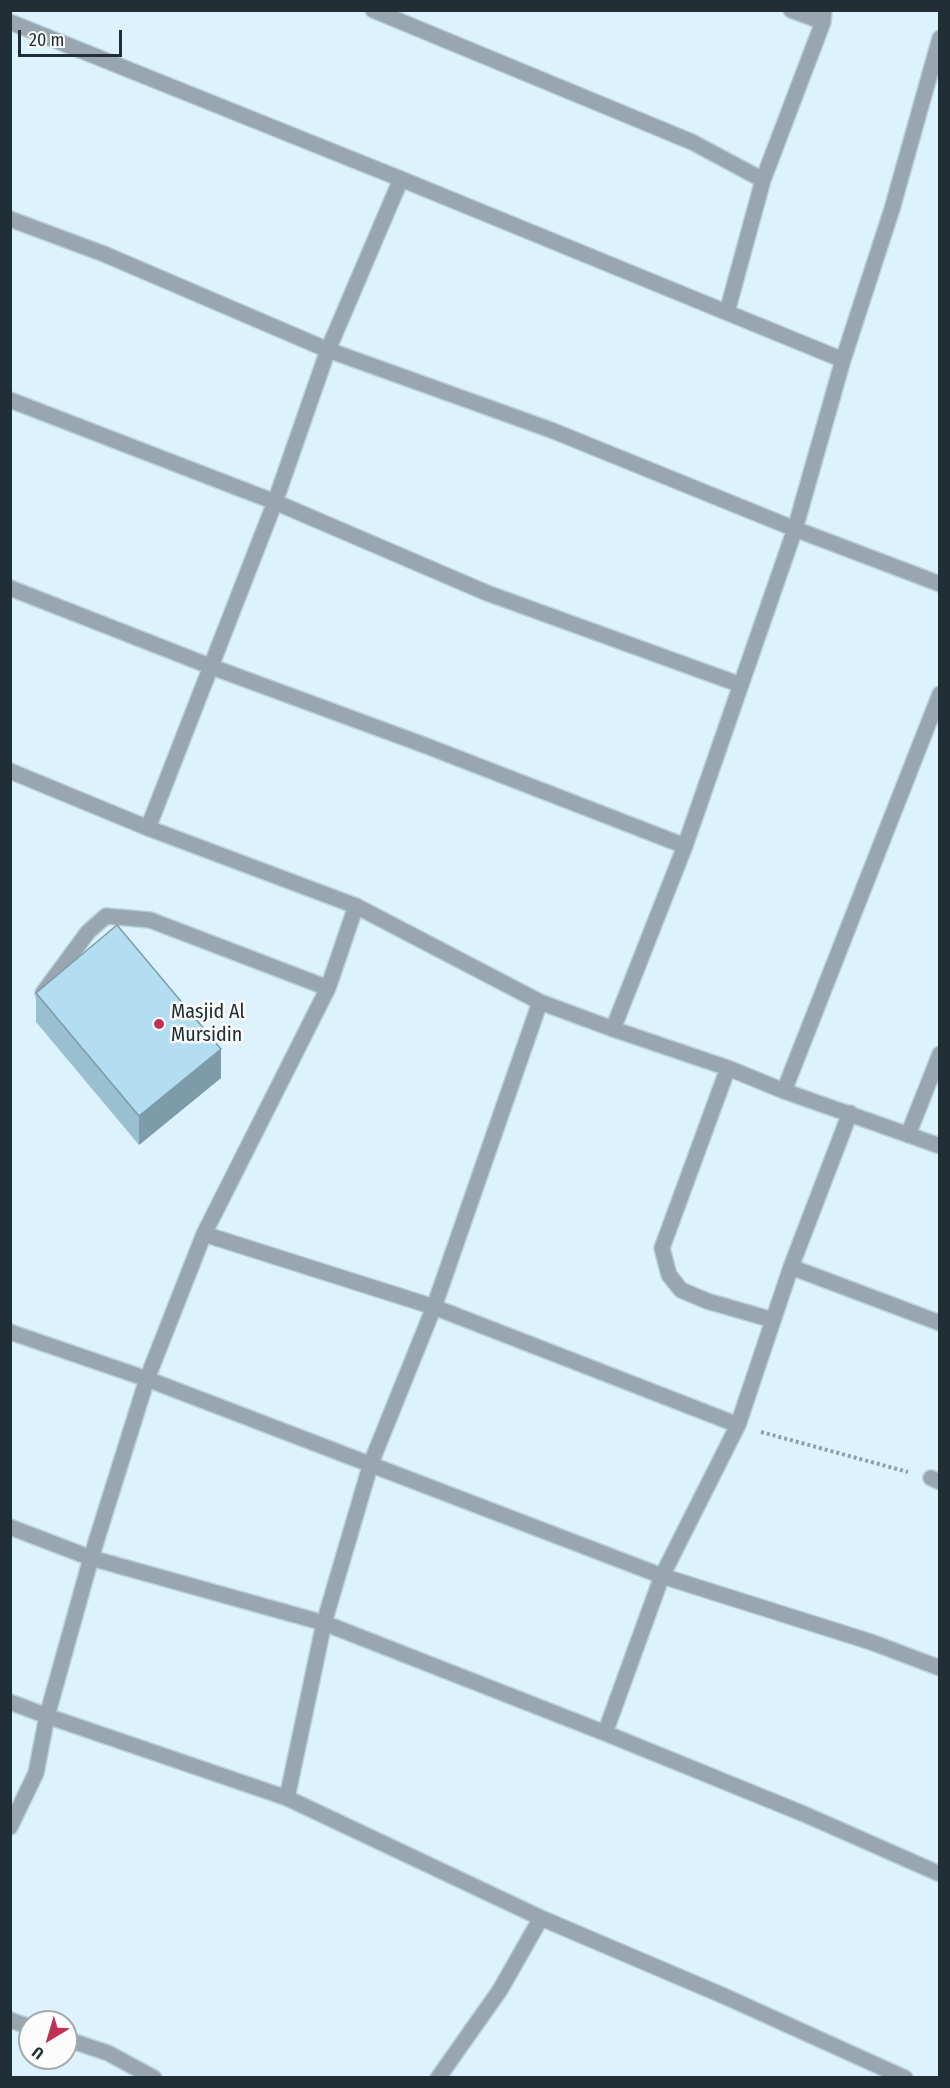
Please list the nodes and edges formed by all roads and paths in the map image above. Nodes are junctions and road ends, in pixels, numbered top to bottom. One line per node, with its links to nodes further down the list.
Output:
1 (373, 10): 7 (street)
2 (791, 10): 3 (street)
3 (824, 16): 7 (street)
4 (10, 22): 6 (street)
5 (939, 38): 11 (street)
6 (401, 179): 9 (street); 10 (street)
7 (763, 180): 9 (street)
8 (10, 219): 10 (street)
9 (728, 312): 11 (street)
10 (328, 350): 13 (street); 14 (street)
11 (843, 360): 14 (street)
12 (10, 400): 13 (street)
13 (275, 502): 17 (street); 18 (street)
14 (795, 529): 15 (street); 18 (street)
15 (939, 584)
16 (10, 588): 17 (street)
17 (212, 667): 21 (street); 22 (street)
18 (741, 685): 22 (street)
19 (939, 694): 30 (street)
20 (10, 771): 21 (street)
21 (148, 828): 23 (street)
22 (685, 846): 27 (street)
23 (356, 906): 24 (street); 26 (street)
24 (328, 988): 25 (street); 34 (street)
25 (43, 993)
26 (540, 1002): 27 (street); 36 (street)
27 (613, 1029): 29 (street)
28 (939, 1054): 32 (street)
29 (728, 1068): 30 (street); 37 (street)
30 (784, 1091): 31 (street)
31 (850, 1113): 32 (street); 35 (street)
32 (908, 1135): 33 (street)
33 (939, 1146)
34 (204, 1234): 36 (street); 40 (street)
35 (791, 1267): 37 (street); 38 (street)
36 (434, 1307): 41 (street); 42 (street)
37 (773, 1320): 41 (street)
38 (939, 1323)
39 (10, 1332): 40 (street)
40 (147, 1379): 42 (street); 45 (street)
41 (738, 1425): 43 (path); 46 (street)
42 (371, 1463): 46 (street); 47 (street)
43 (935, 1480)
44 (10, 1527): 45 (street)
45 (90, 1558): 47 (street); 50 (street)
46 (662, 1576): 48 (street); 51 (street)
47 (324, 1623): 51 (street); 52 (street)
48 (939, 1668)
49 (10, 1701): 50 (street)
50 (47, 1716): 52 (street); 53 (street)
51 (605, 1733): 54 (street)
52 (287, 1798): 55 (street)
53 (10, 1827)
54 (939, 1874)
55 (541, 1918): 58 (street); 59 (street)
56 (78, 2043): 57 (street)
57 (154, 2078)
58 (438, 2078)
59 (905, 2078)

